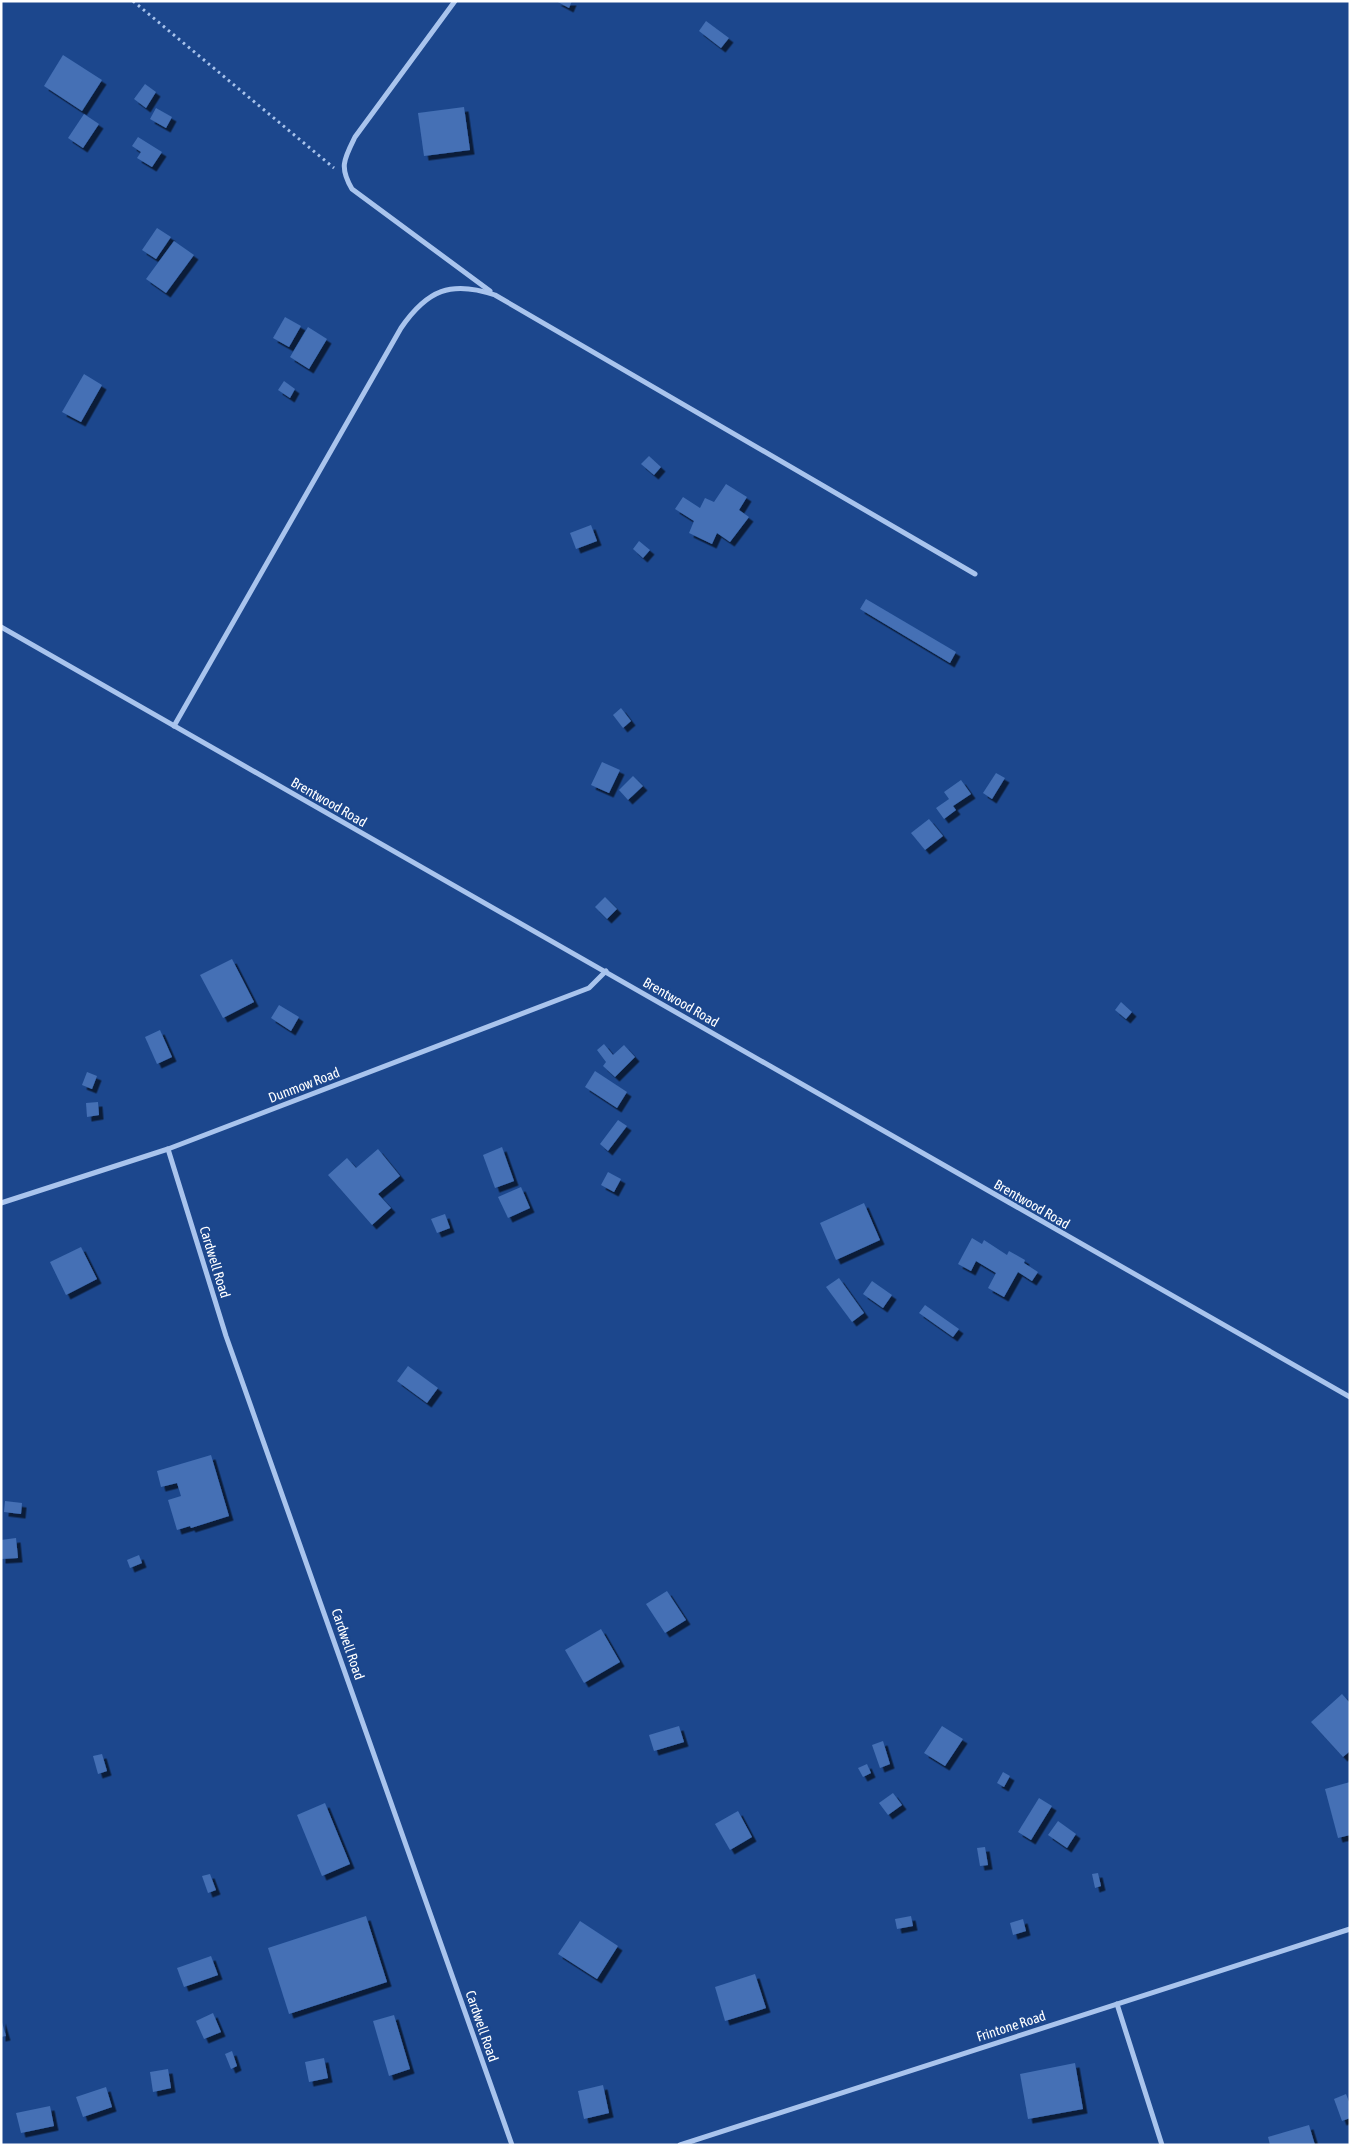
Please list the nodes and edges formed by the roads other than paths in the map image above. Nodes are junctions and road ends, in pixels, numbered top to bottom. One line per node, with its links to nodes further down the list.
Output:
1 (455, 1): 2 (street)
2 (495, 295): 3 (street); 5 (street)
3 (975, 574)
4 (1, 627): 5 (street, Brentwood Road)
5 (174, 726): 6 (street, Brentwood Road)
6 (606, 971): 7 (street, Dunmow Road); 9 (street, Brentwood Road)
7 (168, 1149): 8 (street, Dunmow Road); 12 (street, Cardwell Road)
8 (1, 1203)
9 (1350, 1397)
10 (1350, 1929): 11 (street, Frintone Road)
11 (1117, 2004): 13 (street, Frintone Road); 14 (street)
12 (512, 2145)
13 (680, 2145)
14 (1162, 2145)

